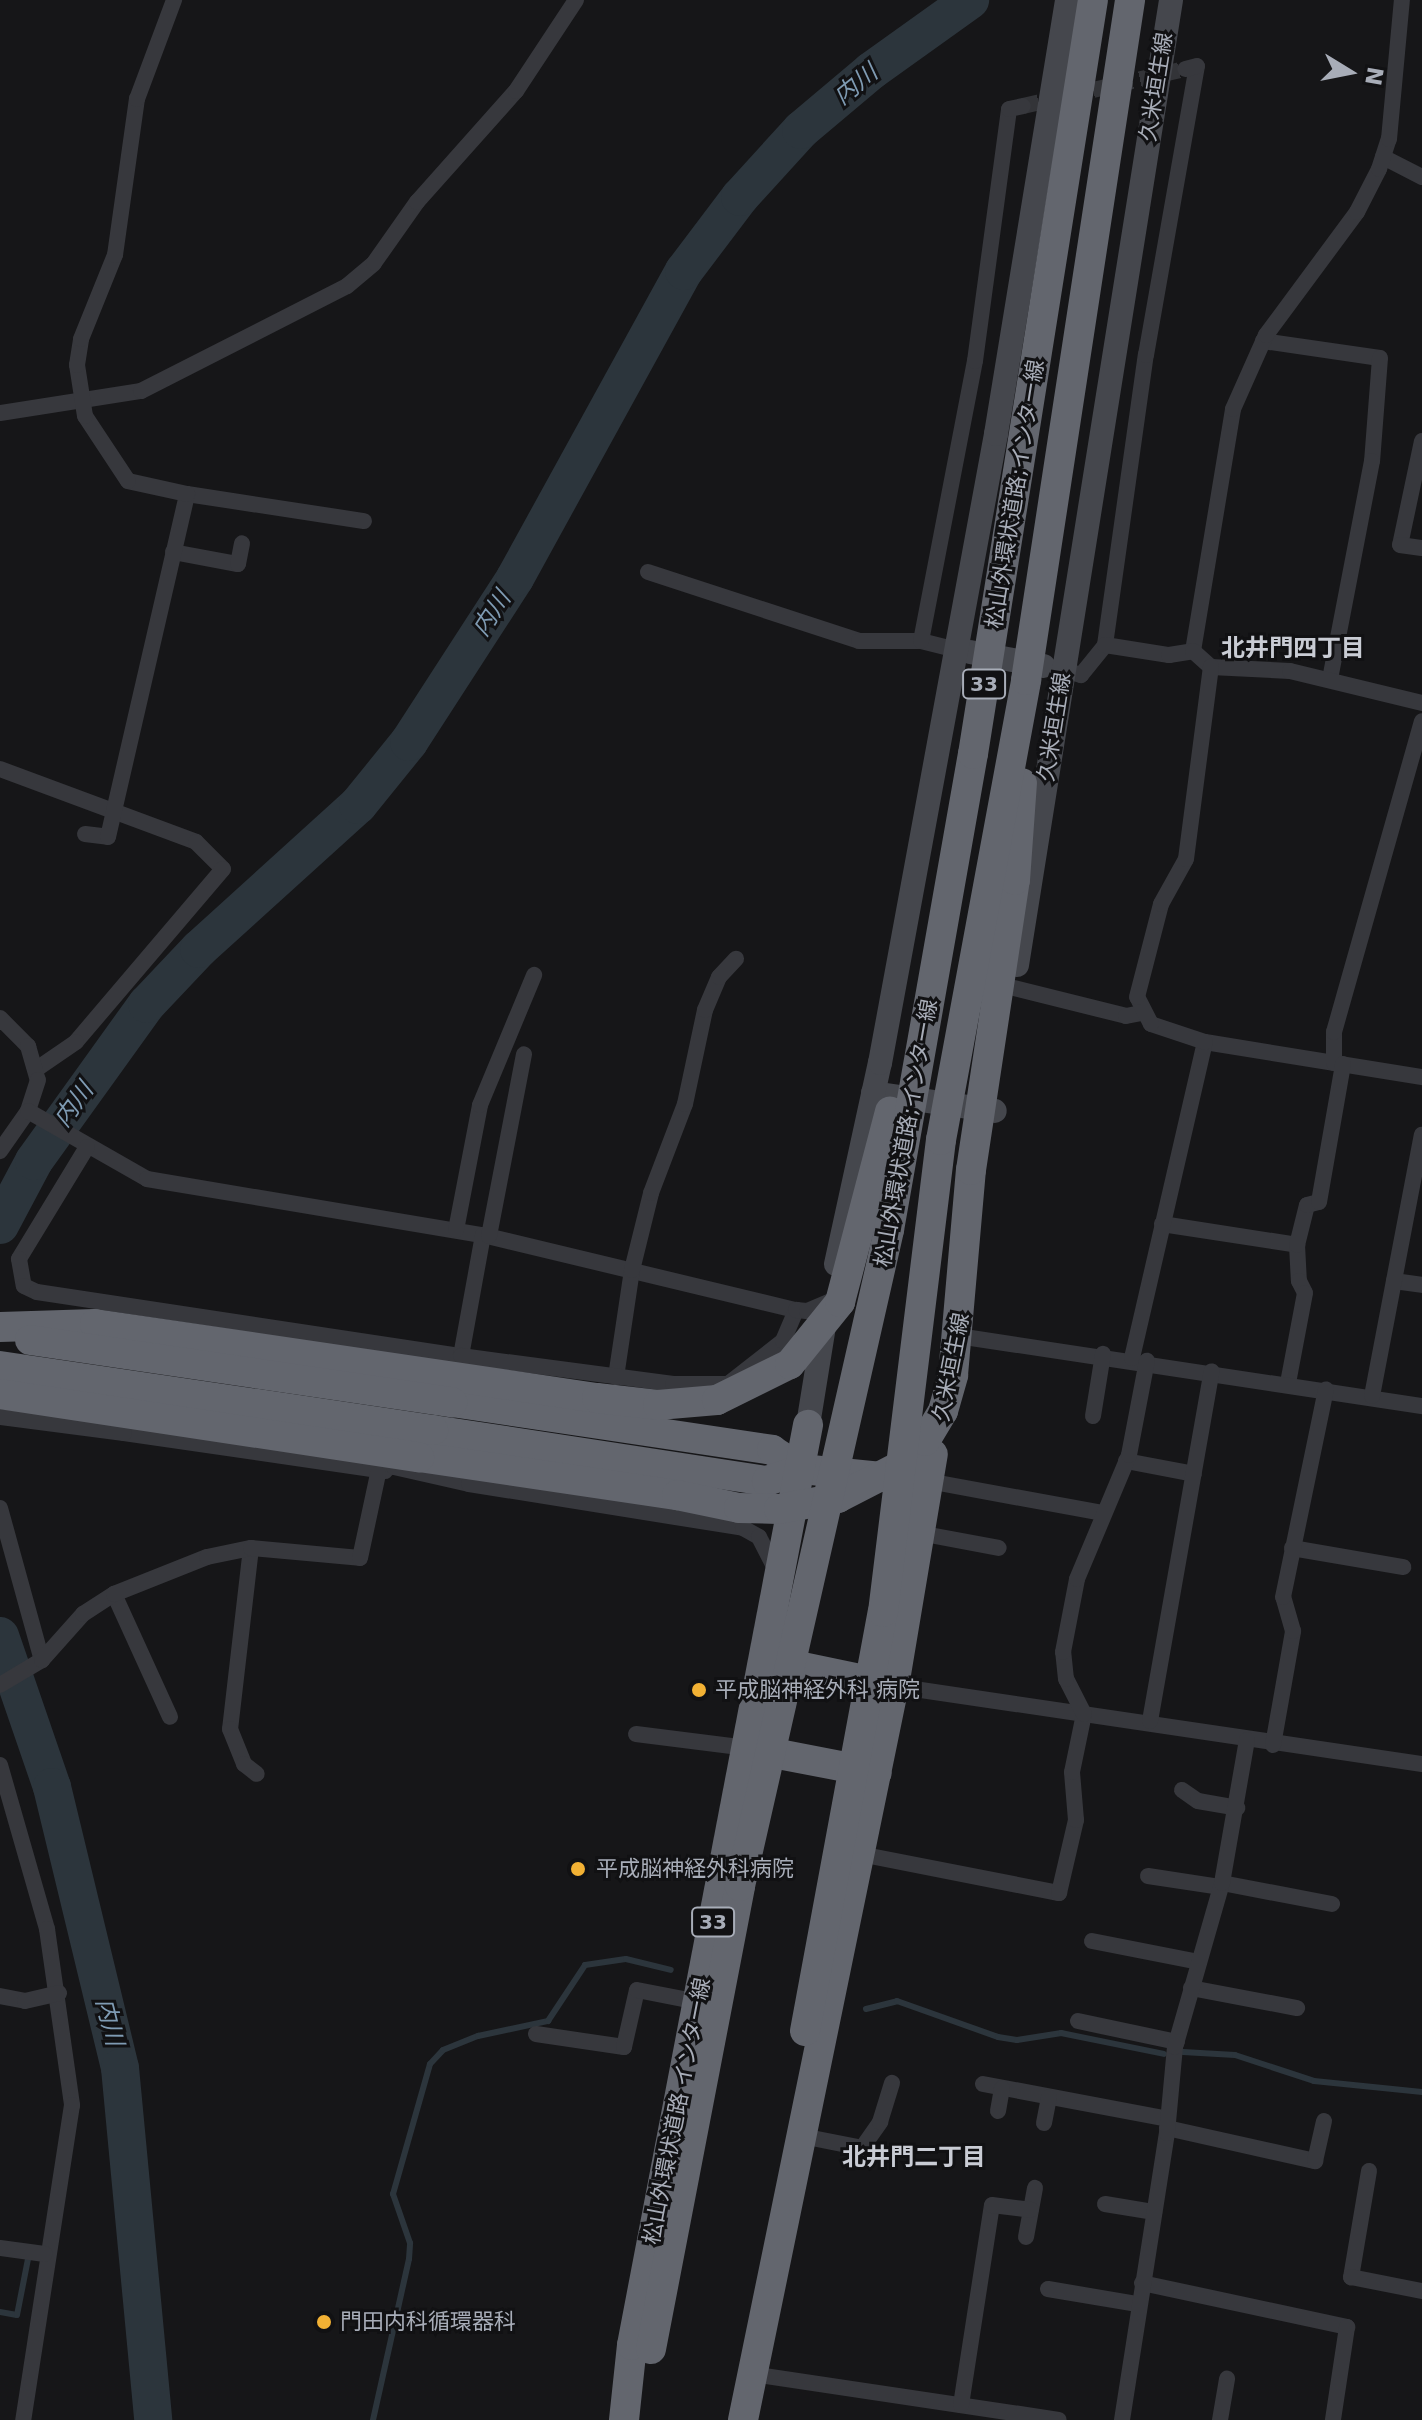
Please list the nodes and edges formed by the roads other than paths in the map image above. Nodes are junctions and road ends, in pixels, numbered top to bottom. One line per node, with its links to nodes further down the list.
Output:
1 (174, 0): 13 (street)
2 (576, 0): 13 (street)
3 (1093, 0): 32 (highway, 松山外環状道路;インター線 / 33, bridge)
4 (1130, 0): 29 (highway, 松山外環状道路;インター線 / 33, bridge)
5 (1171, 0): 27 (main road, 久米垣生線)
6 (1402, 0): 10 (street)
7 (1066, 8): 24 (main road)
8 (1185, 69): 23 (street)
9 (1023, 106): 22 (street)
10 (1383, 157): 11 (street); 12 (street)
11 (1422, 177)
12 (1263, 341): 25 (street); 28 (street)
13 (81, 397): 14 (street); 16 (street)
14 (0, 413)
15 (1422, 441): 19 (street)
16 (187, 494): 17 (street); 20 (street)
17 (364, 521)
18 (242, 543): 20 (street)
19 (1422, 548)
20 (173, 552): 34 (street)
21 (648, 572): 22 (street)
22 (921, 641): 24 (street)
23 (1105, 645): 25 (street); 27 (street)
24 (956, 650): 27 (main road); 46 (main road)
25 (1193, 651): 26 (street)
26 (1211, 667): 28 (street); 39 (street)
27 (1062, 669): 38 (main road, 久米垣生線)
28 (1330, 679): 30 (street)
29 (1026, 680): 74 (highway, bridge); 141 (highway, 松山外環状道路;インター線 / 33, bridge)
30 (1422, 703)
31 (1422, 721): 43 (street)
32 (973, 754): 63 (highway, bridge); 153 (highway, 松山外環状道路;インター線 / 33, bridge)
33 (0, 769): 34 (street)
34 (111, 811): 35 (street); 44 (street)
35 (85, 834)
36 (736, 959): 57 (street)
37 (534, 975): 54 (street)
38 (1014, 988): 39 (street); 47 (main road, 久米垣生線)
39 (1142, 1013): 41 (street)
40 (0, 1018): 44 (street)
41 (1205, 1042): 43 (street); 53 (street)
42 (524, 1054): 55 (street)
43 (1338, 1064): 45 (street); 56 (street)
44 (38, 1068): 48 (street)
45 (1422, 1077)
46 (873, 1093): 47 (main road); 60 (main road)
47 (995, 1111): 65 (main road, 久米垣生線)
48 (33, 1114): 50 (street); 51 (street)
49 (1422, 1135): 52 (street)
50 (83, 1144): 54 (street); 61 (street)
51 (0, 1151)
52 (1416, 1196): 58 (street)
53 (1162, 1224): 56 (street); 68 (street)
54 (456, 1230): 55 (street)
55 (486, 1235): 57 (street); 67 (street)
56 (1297, 1245): 72 (street)
57 (632, 1270): 62 (street); 71 (street)
58 (1394, 1281): 59 (street); 75 (street)
59 (1422, 1285)
60 (828, 1302): 62 (street); 79 (main road)
61 (144, 1309): 67 (street); 80 (street)
62 (796, 1310): 71 (street)
63 (0, 1327)
64 (0, 1335): 84 (highway, bridge)
65 (958, 1336): 66 (street); 83 (main road, 久米垣生線)
66 (1103, 1354): 68 (street); 77 (street)
67 (461, 1356): 71 (street); 82 (street)
68 (1139, 1359): 70 (street); 81 (street)
69 (0, 1366): 84 (highway, bridge)
70 (1212, 1371): 72 (street); 86 (street)
71 (616, 1377)
72 (1288, 1383): 73 (street)
73 (1326, 1389): 75 (street); 92 (street)
74 (0, 1394)
75 (1372, 1396): 76 (street)
76 (1422, 1406)
77 (1093, 1416)
78 (0, 1417): 80 (street)
79 (808, 1425): 84 (highway, 松山外環状道路 インター線 / 33)
80 (124, 1433): 85 (street)
81 (1126, 1461): 86 (street); 88 (street)
82 (394, 1467): 85 (street); 94 (street)
83 (931, 1467): 84 (highway); 88 (street); 89 (highway, 33)
84 (801, 1469): 94 (highway, 松山外環状道路 インター線 / 33)
85 (378, 1474): 90 (street)
86 (1194, 1474): 102 (street)
87 (0, 1508): 97 (street)
88 (1102, 1513): 100 (street)
89 (919, 1533): 91 (street); 99 (highway, 33)
90 (251, 1548): 95 (street); 110 (street)
91 (999, 1548)
92 (1292, 1548): 93 (street); 105 (street)
93 (1403, 1567)
94 (779, 1581): 96 (highway, 松山外環状道路 インター線 / 33)
95 (114, 1594): 97 (street); 101 (street)
96 (762, 1659): 99 (highway); 106 (highway, 松山外環状道路 インター線 / 33)
97 (39, 1662): 98 (street)
98 (0, 1685)
99 (894, 1686): 100 (street); 109 (highway, 33)
100 (1084, 1714): 102 (street); 113 (street)
101 (170, 1717)
102 (1150, 1721): 104 (street)
103 (636, 1734): 106 (street)
104 (1247, 1740): 105 (street); 112 (street)
105 (1273, 1745): 107 (street)
106 (747, 1748): 109 (highway); 122 (highway, 松山外環状道路 インター線 / 33)
107 (1422, 1764)
108 (0, 1765): 120 (street)
109 (877, 1773): 113 (highway, 33)
110 (257, 1774)
111 (1182, 1790): 112 (street)
112 (1237, 1808): 115 (street)
113 (860, 1854): 135 (highway, 33)
114 (1148, 1876): 115 (street)
115 (1221, 1885): 116 (street); 118 (street)
116 (1332, 1904)
117 (1092, 1941): 118 (street)
118 (1199, 1962): 119 (street)
119 (1191, 1988): 123 (street); 126 (street)
120 (59, 1993): 121 (street); 144 (street)
121 (0, 1996)
122 (698, 2002): 125 (street); 153 (highway, 松山外環状道路 インター線 / 33)
123 (1297, 2008)
124 (1078, 2021): 126 (street)
125 (536, 2034)
126 (1177, 2042): 134 (street)
127 (892, 2083): 135 (street)
128 (983, 2084): 129 (street)
129 (1002, 2088): 130 (street); 131 (street)
130 (1049, 2097): 133 (street); 134 (street)
131 (998, 2111)
132 (1324, 2121): 134 (street)
133 (1044, 2123)
134 (1168, 2124): 140 (street)
135 (802, 2136): 141 (highway, 33)
136 (1369, 2171): 147 (street)
137 (1035, 2188): 139 (street)
138 (1105, 2204): 140 (street)
139 (1031, 2210): 142 (street); 151 (street)
140 (1154, 2212): 145 (street)
141 (783, 2220): 149 (highway, 33)
142 (1026, 2237)
143 (0, 2248): 144 (street)
144 (45, 2254): 152 (street)
145 (1142, 2283): 148 (street); 158 (street)
146 (1048, 2289): 148 (street)
147 (1422, 2291)
148 (1138, 2304): 156 (street)
149 (752, 2374): 151 (street); 154 (highway, 33)
150 (1227, 2379): 157 (street)
151 (961, 2405): 155 (street)
152 (23, 2420)
153 (625, 2420)
154 (743, 2420)
155 (1059, 2420)
156 (1122, 2420)
157 (1220, 2420)
158 (1333, 2420)

